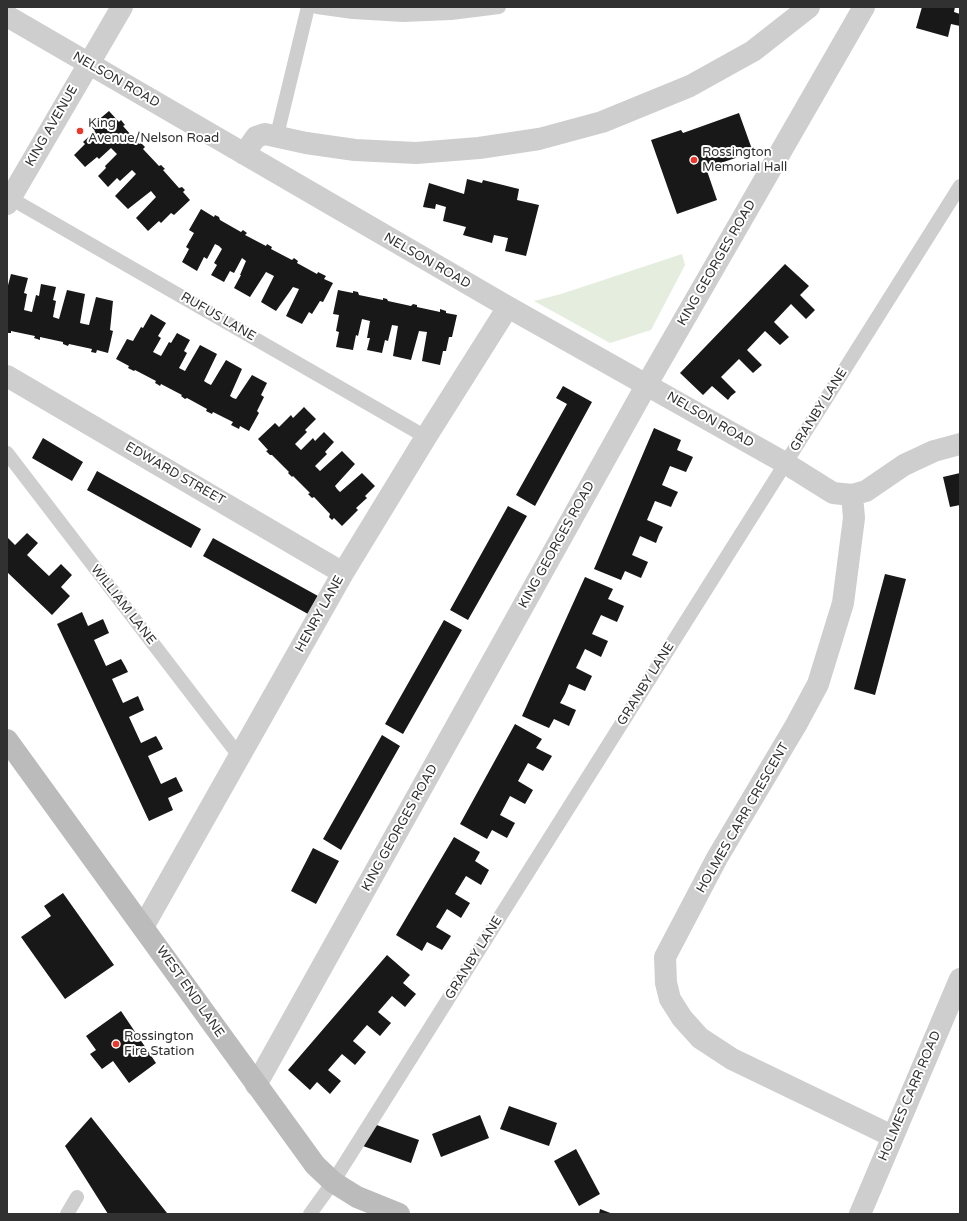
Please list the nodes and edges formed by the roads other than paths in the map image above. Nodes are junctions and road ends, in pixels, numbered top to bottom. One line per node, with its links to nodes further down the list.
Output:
1 (122, 7): 8 (street, KING AVENUE)
2 (308, 7): 9 (lane)
3 (317, 7): 4 (lane)
4 (499, 7)
5 (809, 7): 9 (street)
6 (864, 7): 15 (street, KING GEORGES ROAD)
7 (7, 16): 8 (street, NELSON ROAD)
8 (88, 64): 10 (street, NELSON ROAD); 12 (street, KING AVENUE)
9 (277, 135): 10 (street)
10 (244, 154): 13 (street, NELSON ROAD)
11 (960, 186): 19 (lane, GRANBY LANE)
12 (9, 201): 16 (lane, RUFUS LANE)
13 (508, 307): 15 (street, NELSON ROAD); 16 (street, HENRY LANE)
14 (7, 376): 21 (street, EDWARD STREET)
15 (647, 384): 19 (street, NELSON ROAD); 26 (street, KING GEORGES ROAD)
16 (426, 437): 21 (street, HENRY LANE)
17 (960, 444): 20 (street)
18 (7, 453): 23 (lane, WILLIAM LANE)
19 (785, 463): 20 (street, NELSON ROAD); 28 (lane, GRANBY LANE)
20 (852, 495): 27 (street, HOLMES CARR CRESCENT)
21 (343, 573): 23 (street, HENRY LANE)
22 (7, 740): 24 (street, WEST END LANE)
23 (240, 756): 24 (street, HENRY LANE)
24 (143, 927): 26 (street, WEST END LANE)
25 (960, 979): 27 (street, HOLMES CARR ROAD)
26 (256, 1086): 28 (street, WEST END LANE)
27 (892, 1136): 33 (street, HOLMES CARR ROAD)
28 (332, 1182): 31 (lane, GRANBY LANE); 32 (street, WEST END LANE)
29 (77, 1197): 30 (lane)
30 (67, 1214)
31 (310, 1214)
32 (399, 1214)
33 (860, 1214)

